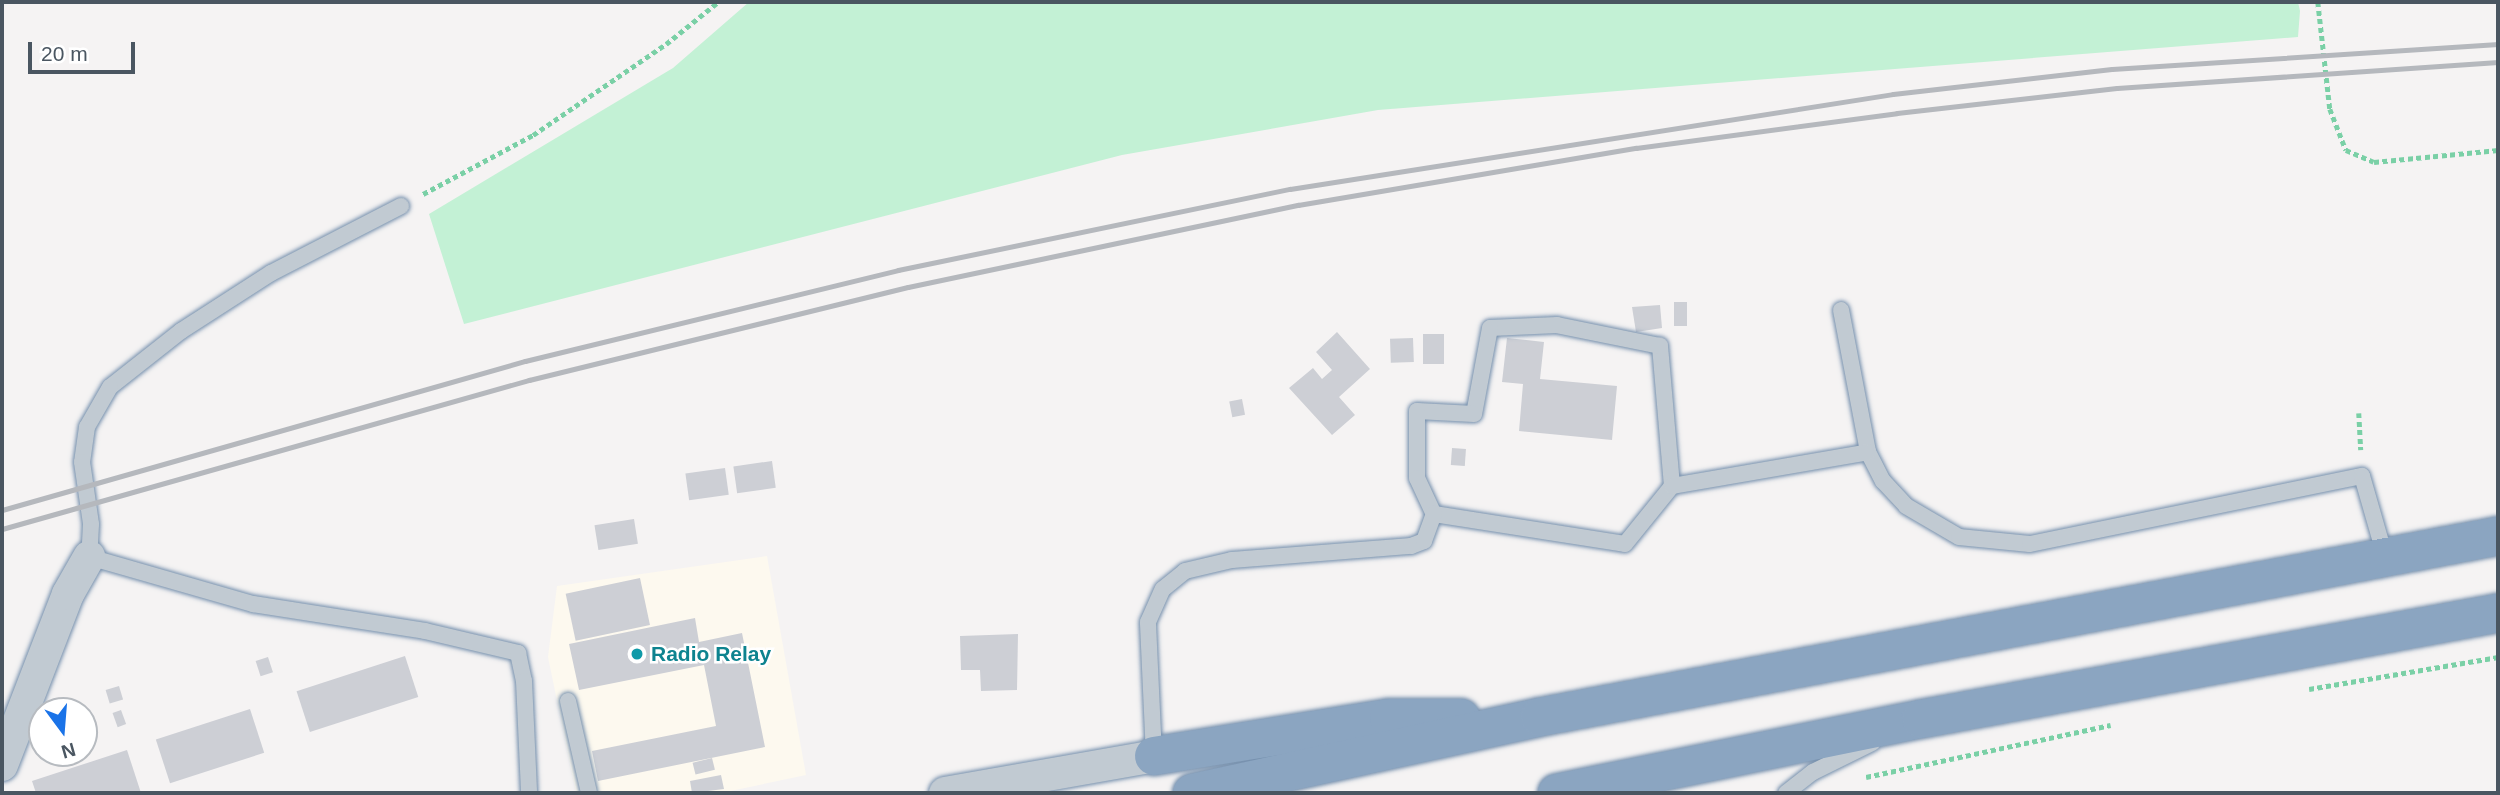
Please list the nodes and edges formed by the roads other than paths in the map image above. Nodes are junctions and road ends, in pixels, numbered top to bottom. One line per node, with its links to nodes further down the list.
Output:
1 (401, 206): 7 (lane)
2 (1841, 310): 3 (lane)
3 (1868, 452): 4 (lane); 8 (lane)
4 (1672, 486): 5 (lane); 5 (lane)
5 (1434, 514): 13 (lane)
6 (2498, 537): 8 (highway)
7 (89, 556): 14 (street); 15 (lane)
8 (2385, 556): 11 (highway)
9 (2498, 613): 12 (highway)
10 (568, 701): 16 (lane)
11 (1540, 717): 13 (highway); 18 (highway)
12 (1921, 719): 19 (highway); 20 (lane)
13 (1154, 756): 17 (street)
14 (2, 765)
15 (529, 793)
16 (589, 793)
17 (945, 793)
18 (1192, 793)
19 (1557, 793)
20 (1786, 793)

